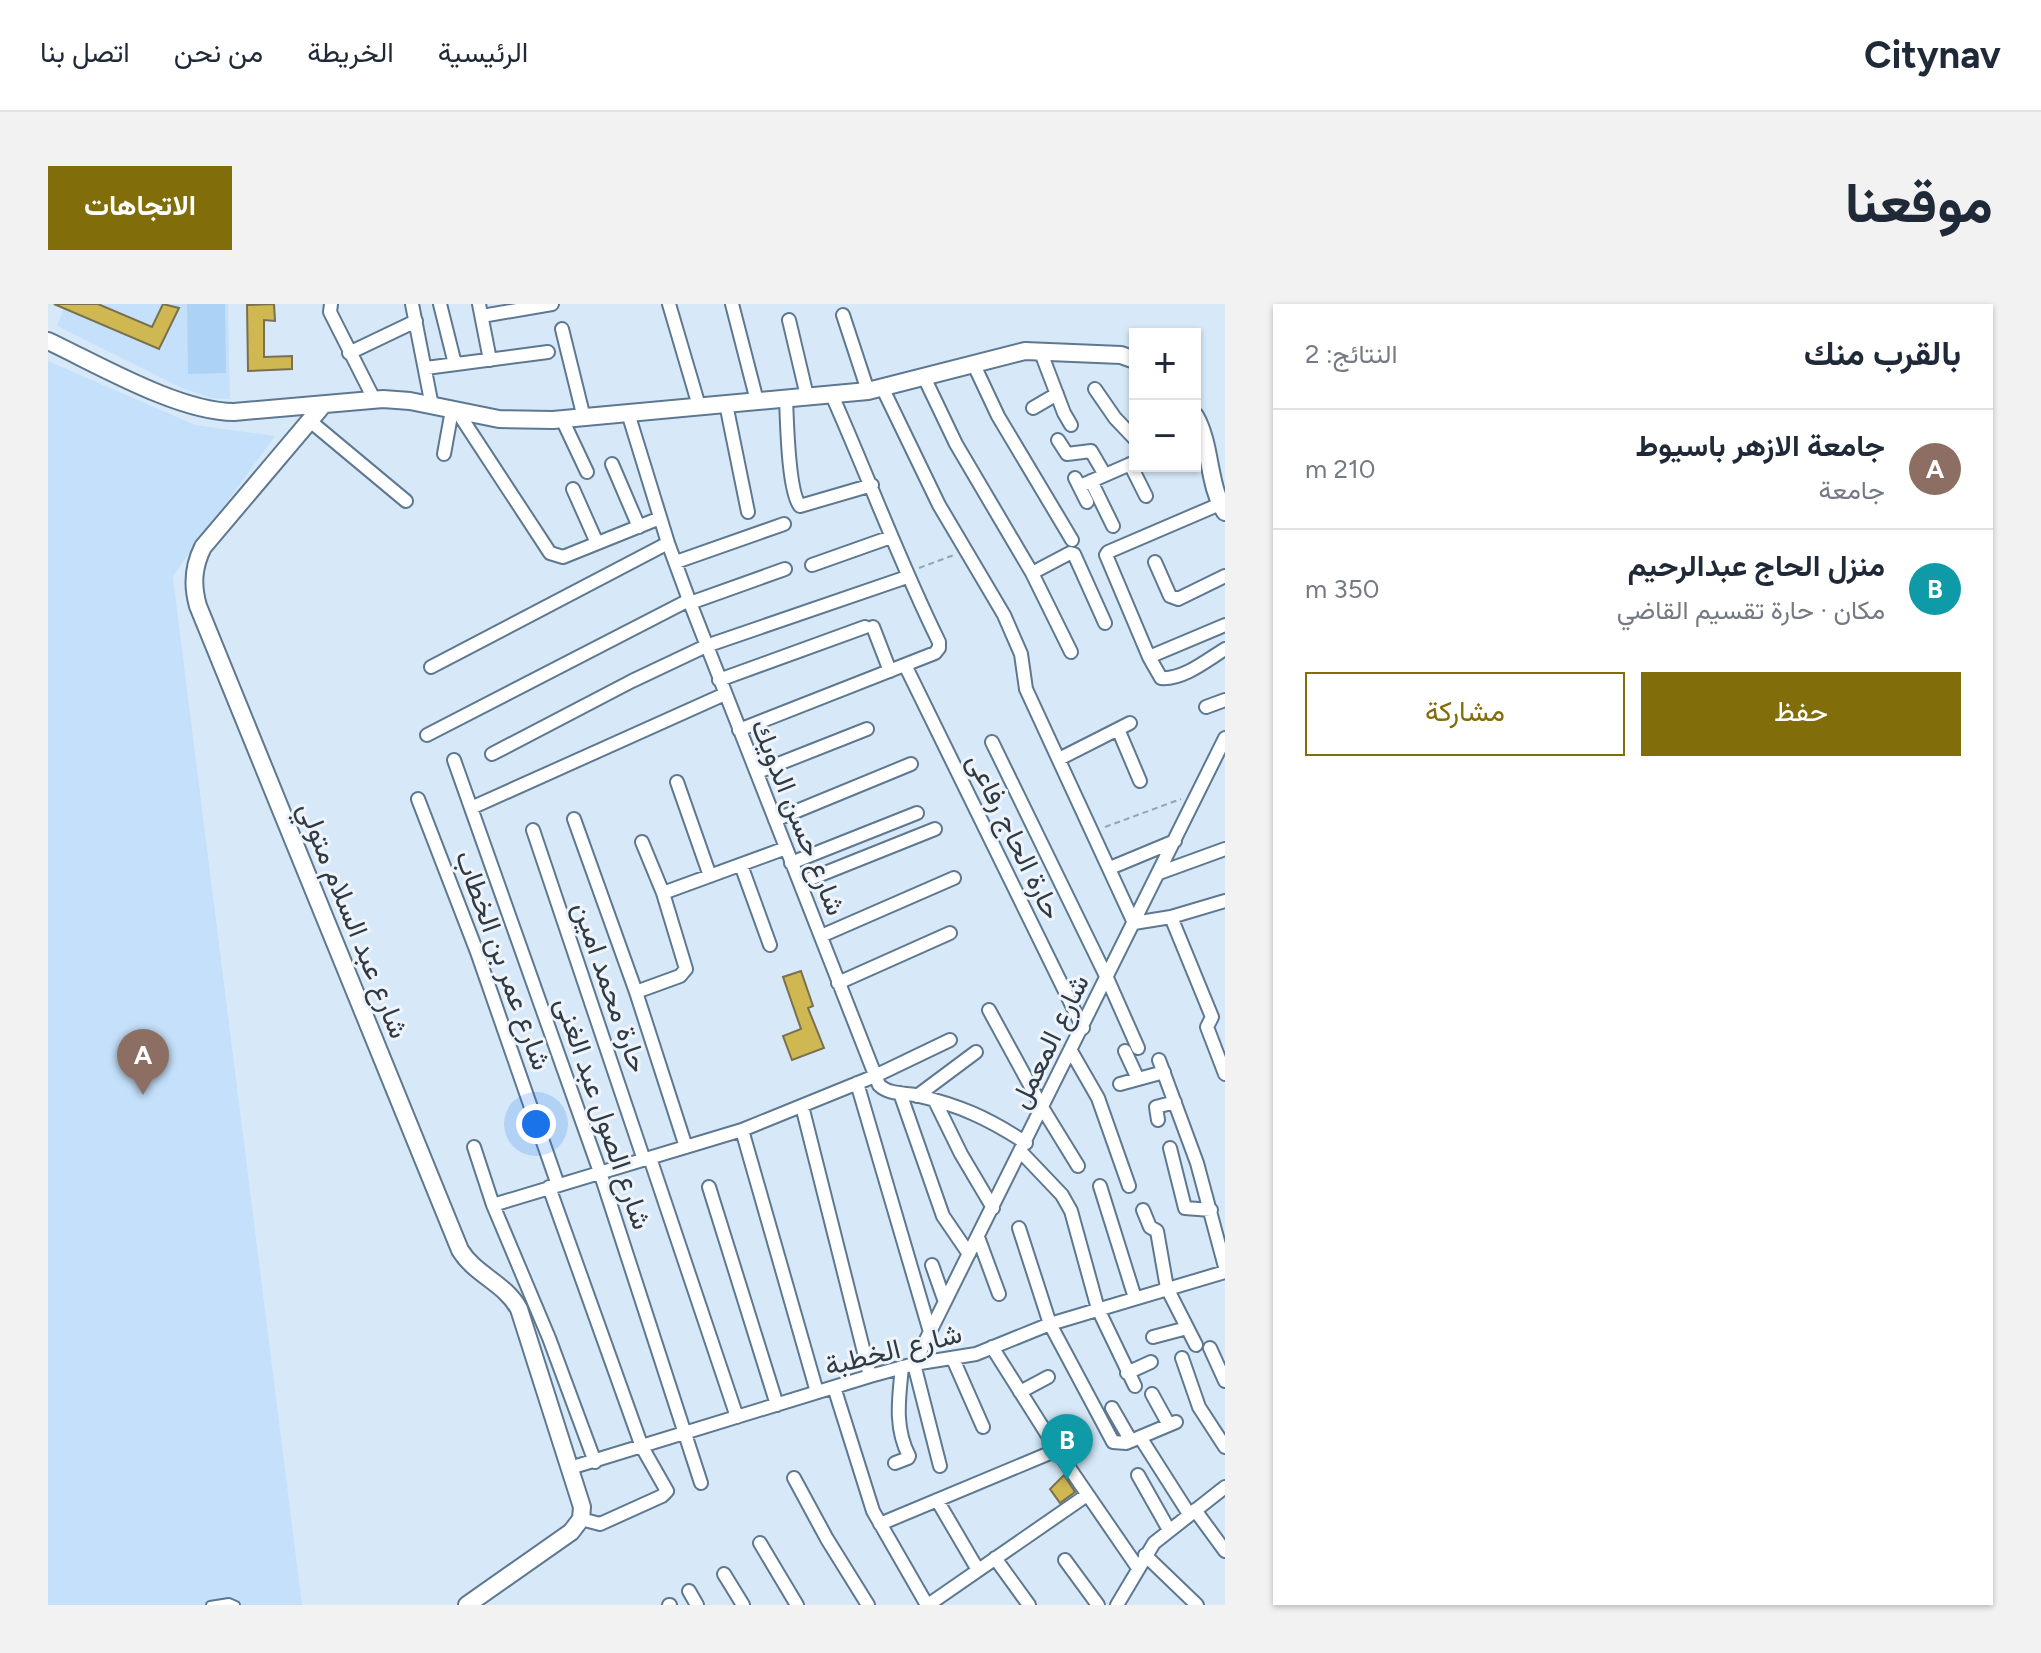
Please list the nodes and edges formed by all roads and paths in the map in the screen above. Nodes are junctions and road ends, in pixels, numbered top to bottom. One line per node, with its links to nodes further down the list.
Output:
1 (412, 304): 11 (street)
2 (440, 304): 19 (street)
3 (552, 304): 6 (street)
4 (669, 304): 34 (street)
5 (732, 304): 30 (street)
6 (522, 307): 8 (street)
7 (330, 308): 16 (street)
8 (480, 310): 18 (street)
9 (843, 315): 23 (street)
10 (789, 320): 27 (street)
11 (416, 321): 16 (street); 21 (street)
12 (562, 329): 38 (street)
13 (48, 341): 32 (street)
14 (1040, 350): 17 (street); 20 (street); 26 (street)
15 (548, 352): 18 (street)
16 (349, 353): 29 (street)
17 (1129, 358)
18 (490, 360): 19 (street)
19 (455, 364): 21 (street)
20 (974, 365): 22 (street); 65 (street)
21 (426, 368): 33 (street)
22 (924, 377): 23 (street); 73 (street)
23 (875, 389): 25 (street); 68 (street)
24 (1095, 389): 42 (street)
25 (831, 393): 27 (street); 53 (street)
26 (1057, 394): 35 (street); 41 (street)
27 (807, 396): 28 (street)
28 (786, 398): 30 (street); 53 (street)
29 (374, 399): 32 (street); 33 (street)
30 (757, 401): 31 (street)
31 (726, 404): 34 (street); 59 (street)
32 (323, 405): 40 (street, شارع عبد السلام متولي)
33 (432, 406): 36 (street)
34 (699, 406): 37 (street)
35 (1033, 408)
36 (455, 410): 39 (street); 45 (street); 66 (street)
37 (628, 413): 38 (street); 60 (street, شارع حسن الدويك)
38 (584, 418): 39 (street)
39 (562, 419): 48 (street)
40 (310, 421): 56 (street); 209 (street, شارع عبد السلام متولي)
41 (1071, 425)
42 (1129, 433)
43 (1058, 440): 50 (street)
44 (1201, 443): 51 (street)
45 (444, 454)
46 (612, 464): 63 (street)
47 (1129, 465): 50 (street)
48 (587, 472)
49 (1137, 472): 55 (street)
50 (1105, 475): 52 (street)
51 (1219, 481): 58 (street)
52 (1082, 482): 57 (street); 62 (street)
53 (872, 485): 64 (street)
54 (573, 489): 66 (street)
55 (1146, 496)
56 (406, 501)
57 (1087, 502)
58 (1223, 508): 82 (street)
59 (748, 512)
60 (660, 518): 63 (street); 67 (street, شارع حسن الدويك)
61 (784, 524): 69 (street)
62 (1113, 526)
63 (639, 527): 66 (street)
64 (891, 537): 71 (street); 74 (street)
65 (1072, 540)
66 (597, 543)
67 (668, 543): 69 (street, شارع حسن الدويك); 84 (street)
68 (966, 550): 74 (path); 96 (street)
69 (676, 562): 76 (street, شارع حسن الدويك)
70 (1155, 562): 75 (street)
71 (812, 565)
72 (785, 569): 76 (street)
73 (1032, 573): 77 (street); 81 (street)
74 (906, 575): 79 (street); 83 (street)
75 (1225, 576)
76 (689, 602): 79 (street, شارع حسن الدويك); 92 (street)
77 (1105, 623)
78 (1225, 625): 82 (street)
79 (706, 646): 86 (street, شارع حسن الدويك); 95 (street)
80 (1225, 649): 82 (street)
81 (1071, 652)
82 (1149, 657)
83 (905, 665): 85 (street); 134 (street, حارة الحاج رفاعى)
84 (431, 667)
85 (890, 671): 86 (street); 91 (street)
86 (719, 680): 87 (street, شارع حسن الدويك)
87 (725, 694): 91 (street, شارع حسن الدويك); 104 (street)
88 (1225, 700): 89 (street)
89 (1206, 707)
90 (867, 729): 99 (street)
91 (739, 730): 99 (street, شارع حسن الدويك)
92 (427, 735)
93 (992, 742): 130 (street)
94 (1224, 743): 102 (street, شارع المعمل)
95 (492, 754)
96 (1059, 759): 100 (street); 110 (street)
97 (454, 760): 104 (street, شارع الصول عبد الغنى)
98 (911, 764): 107 (street)
99 (758, 772): 107 (street, شارع حسن الدويك)
100 (1140, 781)
101 (677, 782): 119 (street)
102 (1199, 792): 110 (path); 111 (street, شارع المعمل)
103 (418, 799): 158 (street, شارع عمر بن الخطاب)
104 (471, 808): 157 (street, شارع الصول عبد الغنى)
105 (917, 813): 115 (street)
106 (574, 819): 132 (street)
107 (775, 820): 113 (street, شارع حسن الدويك)
108 (935, 829): 121 (street)
109 (533, 830): 155 (street, حارة محمد امين)
110 (1093, 832): 117 (street)
111 (1175, 841): 117 (street); 118 (street, شارع المعمل)
112 (642, 842): 122 (street)
113 (786, 848): 115 (street, شارع حسن الدويك); 116 (street)
114 (1225, 849): 118 (street)
115 (791, 863): 121 (street, شارع حسن الدويك)
116 (741, 865): 119 (street); 129 (street)
117 (1110, 868): 126 (street)
118 (1159, 873): 126 (street, شارع المعمل)
119 (710, 876): 122 (street)
120 (954, 878): 128 (street)
121 (800, 883): 128 (street, شارع حسن الدويك)
122 (663, 893): 132 (street)
123 (1222, 902): 124 (street); 125 (street)
124 (1171, 917): 126 (street); 138 (street)
125 (1225, 917)
126 (1134, 923): 130 (street, شارع المعمل)
127 (950, 933): 131 (street)
128 (821, 936): 131 (street, شارع حسن الدويك)
129 (770, 945)
130 (1107, 978): 134 (street, شارع المعمل); 140 (street)
131 (838, 983): 139 (street, شارع حسن الدويك)
132 (636, 992): 152 (street)
133 (989, 1010): 148 (street)
134 (1083, 1028): 136 (street, شارع المعمل)
135 (950, 1040): 139 (street)
136 (1071, 1051): 148 (street, شارع المعمل); 160 (street)
137 (976, 1052): 144 (street)
138 (1225, 1074)
139 (875, 1076): 141 (street); 143 (street)
140 (1138, 1079): 142 (street); 146 (street)
141 (857, 1083): 147 (street); 179 (street)
142 (1120, 1084)
143 (900, 1093): 144 (street); 168 (street)
144 (917, 1096): 145 (street)
145 (935, 1101): 153 (street); 163 (street)
146 (1175, 1102): 149 (street); 165 (street)
147 (802, 1106): 150 (street); 189 (street)
148 (1043, 1109): 153 (street, شارع المعمل); 156 (street)
149 (1158, 1120)
150 (742, 1130): 152 (street); 194 (street)
151 (474, 1147): 162 (street)
152 (686, 1147): 155 (street)
153 (1023, 1147): 163 (street, شارع المعمل); 176 (street)
154 (1170, 1148): 165 (street)
155 (647, 1159): 157 (street); 199 (street, حارة محمد امين)
156 (1078, 1166)
157 (600, 1172): 158 (street); 201 (street, شارع الصول عبد الغنى)
158 (553, 1186): 162 (street); 203 (street, شارع عمر بن الخطاب)
159 (1100, 1186): 174 (street)
160 (1129, 1186)
161 (709, 1187): 197 (street)
162 (493, 1205): 206 (street)
163 (993, 1208): 167 (street, شارع المعمل)
164 (1143, 1210): 172 (street)
165 (1211, 1210): 170 (street)
166 (1019, 1228): 177 (street)
167 (978, 1237): 168 (street, شارع المعمل); 173 (street)
168 (969, 1254): 175 (street, شارع المعمل)
169 (932, 1265): 175 (street)
170 (1222, 1271): 171 (street); 172 (street, شارع الخطبة)
171 (1225, 1287)
172 (1167, 1288): 174 (street, شارع الخطبة); 178 (street)
173 (999, 1294)
174 (1135, 1298): 176 (street, شارع الخطبة)
175 (945, 1302): 179 (street, شارع المعمل)
176 (1098, 1309): 177 (street, شارع الخطبة); 188 (street)
177 (1050, 1324): 182 (street, شارع الخطبة); 202 (street)
178 (1187, 1328): 180 (street); 181 (street)
179 (930, 1332): 187 (street, شارع المعمل)
180 (1153, 1337)
181 (1196, 1345)
182 (992, 1347): 185 (street, شارع الخطبة); 195 (street)
183 (1210, 1348): 191 (street)
184 (1182, 1358): 204 (street)
185 (953, 1359): 187 (street, شارع الخطبة); 200 (street)
186 (1151, 1362): 188 (street)
187 (908, 1365): 189 (street, شارع الخطبة); 207 (street); 208 (street)
188 (1127, 1373): 192 (street)
189 (870, 1376): 193 (street, شارع الخطبة)
190 (1048, 1377): 195 (street)
191 (1225, 1381)
192 (1135, 1386)
193 (834, 1387): 194 (street, شارع الخطبة); 218 (street)
194 (817, 1392): 197 (street, شارع الخطبة)
195 (1020, 1392): 205 (street)
196 (1152, 1394): 202 (street)
197 (777, 1405): 199 (street, شارع الخطبة)
198 (1112, 1408): 202 (street)
199 (737, 1417): 201 (street, شارع الخطبة)
200 (983, 1427)
201 (686, 1433): 203 (street, شارع الخطبة); 212 (street, شارع الصول عبد الغنى)
202 (1136, 1439): 216 (street)
203 (642, 1447): 206 (street, شارع الخطبة); 217 (street, شارع عمر بن الخطاب)
204 (1225, 1447)
205 (1057, 1450): 214 (street); 215 (street)
206 (595, 1462): 209 (street, شارع الخطبة)
207 (895, 1463)
208 (940, 1466)
209 (570, 1468): 217 (street, شارع عبد السلام متولي)
210 (1138, 1475): 219 (street)
211 (794, 1478): 236 (street)
212 (701, 1483)
213 (1225, 1487): 216 (street)
214 (1087, 1495): 223 (street); 225 (street)
215 (937, 1500): 218 (street); 226 (street)
216 (1192, 1512): 219 (street); 221 (street)
217 (581, 1519): 232 (street)
218 (880, 1524): 237 (street)
219 (1169, 1530): 222 (street)
220 (760, 1543): 235 (street)
221 (1225, 1551)
222 (1145, 1555): 225 (street); 240 (street)
223 (995, 1558): 226 (street); 238 (street)
224 (1065, 1560): 239 (street)
225 (1138, 1568): 229 (street)
226 (978, 1570): 237 (street)
227 (724, 1574): 234 (street)
228 (689, 1591): 233 (street)
229 (1121, 1603)
230 (210, 1605): 231 (lane)
231 (236, 1605)
232 (467, 1605)
233 (697, 1605)
234 (743, 1605)
235 (797, 1605)
236 (868, 1605)
237 (928, 1605)
238 (1029, 1605)
239 (1098, 1605)
240 (1197, 1605)

